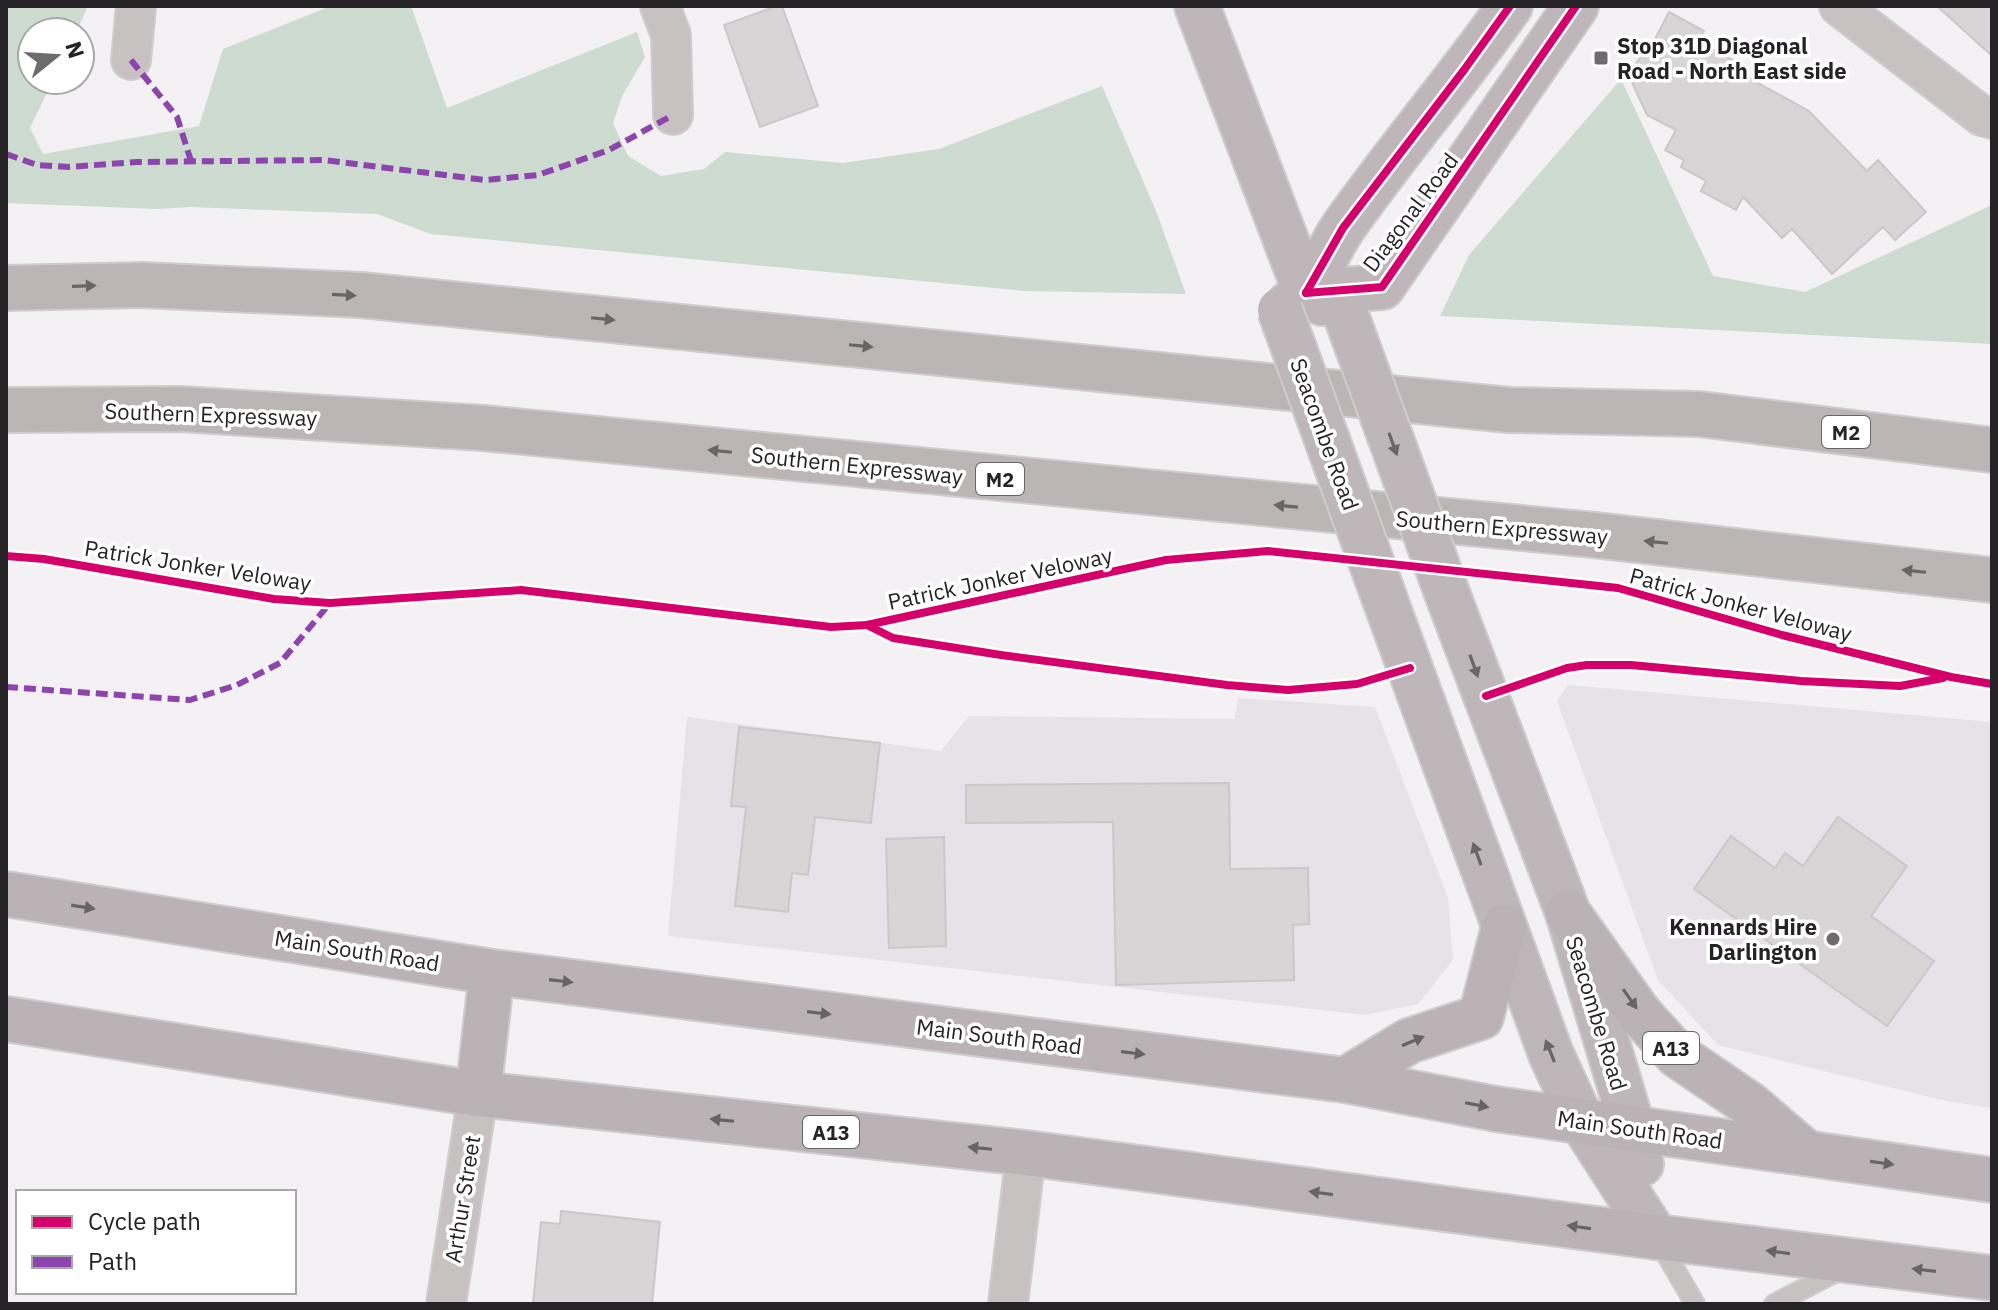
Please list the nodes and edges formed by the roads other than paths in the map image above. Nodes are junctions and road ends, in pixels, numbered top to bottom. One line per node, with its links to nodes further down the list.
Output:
1 (136, 6): 7 (street)
2 (660, 6): 8 (street)
3 (1197, 6): 11 (main road, Seacombe Road)
4 (1510, 6): 11 (main road, Diagonal Road)
5 (1576, 6): 11 (main road, Diagonal Road)
6 (1839, 6): 9 (street)
7 (131, 60)
8 (673, 115)
9 (1992, 119)
10 (6, 288): 13 (highway, M2, one-way to 13)
11 (1293, 302): 18 (main road, Seacombe Road, one-way to 18, bridge); 19 (main road, Seacombe Road, one-way to 11, bridge)
12 (6, 410): 16 (highway, Southern Expressway / M2, one-way to 12)
13 (1699, 414): 14 (highway); 15 (highway, M2)
14 (1992, 420)
15 (1992, 450)
16 (1992, 580)
17 (6, 894): 20 (highway, Main South Road, one-way to 20)
18 (1568, 913): 25 (main road, Seacombe Road); 26 (highway, A13, one-way to 26)
19 (1504, 927): 22 (highway, one-way to 19); 24 (main road, Seacombe Road, one-way to 19)
20 (492, 972): 22 (highway, Main South Road, one-way to 22); 23 (highway)
21 (6, 1019): 23 (highway, A13)
22 (1345, 1080): 24 (highway, Main South Road, one-way to 24)
23 (478, 1094): 27 (highway, A13, one-way to 23); 32 (street, Arthur Street)
24 (1582, 1122): 25 (highway, Main South Road); 29 (main road, Seacombe Road)
25 (1633, 1129): 26 (highway, Main South Road); 29 (main road, Seacombe Road)
26 (1805, 1152): 28 (highway, Main South Road, one-way to 28)
27 (1026, 1153): 29 (highway, A13, one-way to 27); 33 (street)
28 (1992, 1180)
29 (1656, 1237): 30 (highway, A13, one-way to 29); 34 (lane)
30 (1855, 1263): 31 (highway, A13, one-way to 30); 35 (lane)
31 (1992, 1278)
32 (446, 1304)
33 (1008, 1304)
34 (1695, 1304)
35 (1774, 1304)

